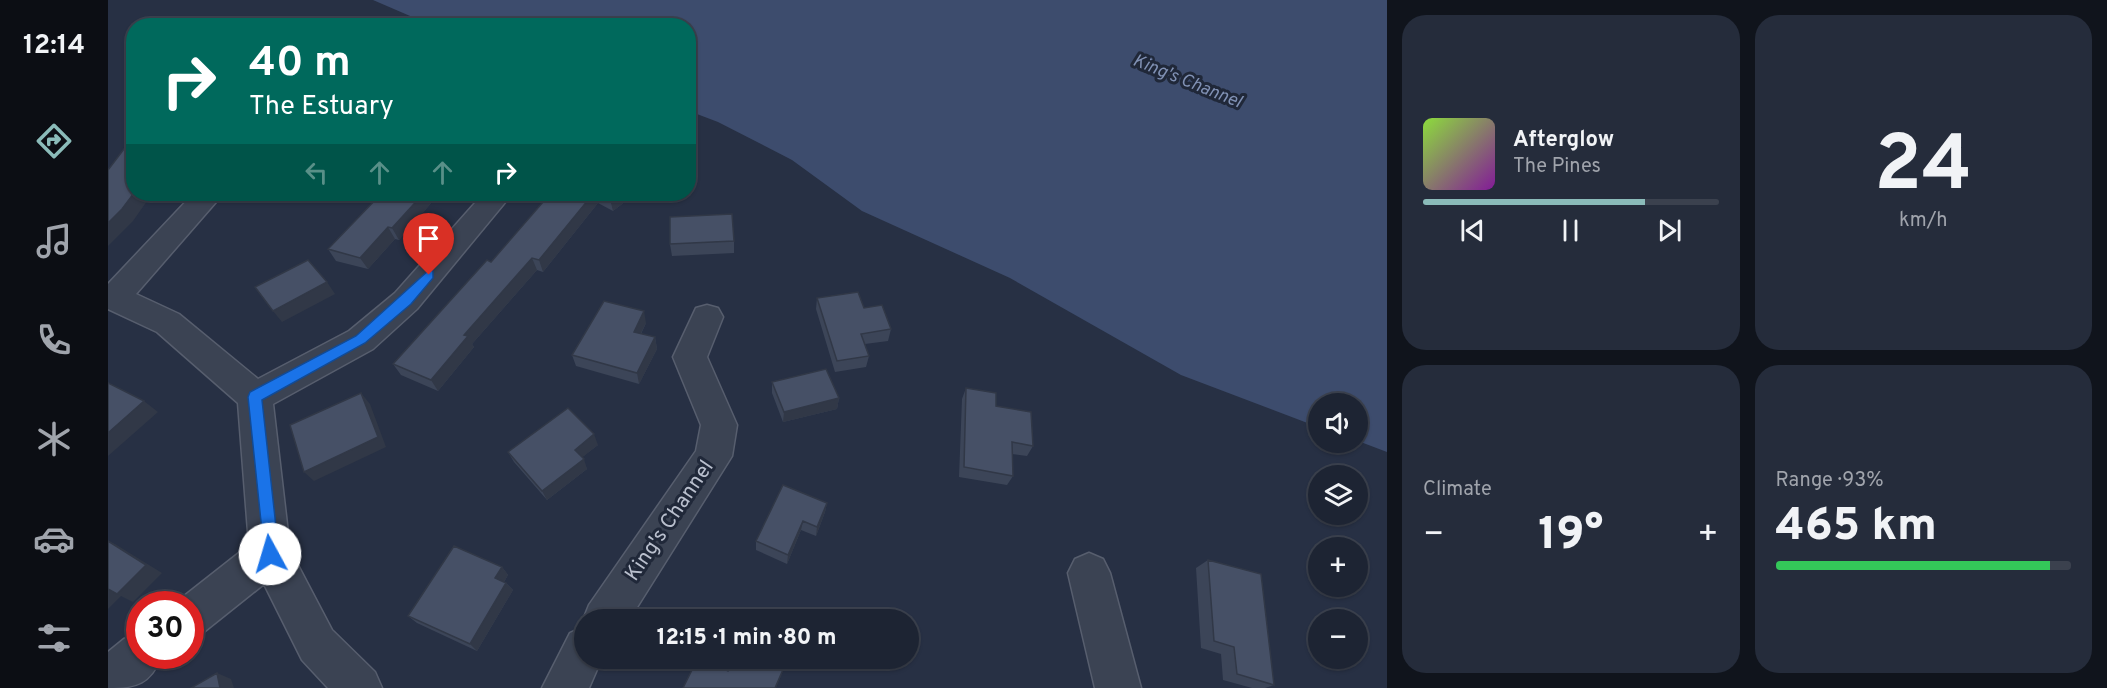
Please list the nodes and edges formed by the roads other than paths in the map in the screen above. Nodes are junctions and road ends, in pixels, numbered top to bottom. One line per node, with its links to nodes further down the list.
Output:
1 (202, 201): 3 (street)
2 (492, 201): 5 (street)
3 (111, 298): 5 (street)
4 (707, 317): 9 (street, King's Channel)
5 (255, 397): 6 (street)
6 (270, 554): 8 (street); 13 (street)
7 (1089, 573): 15 (street)
8 (204, 605)
9 (611, 609)
10 (126, 666): 12 (street)
11 (574, 669): 14 (street)
12 (108, 679)
13 (359, 688)
14 (565, 688)
15 (1118, 688)

